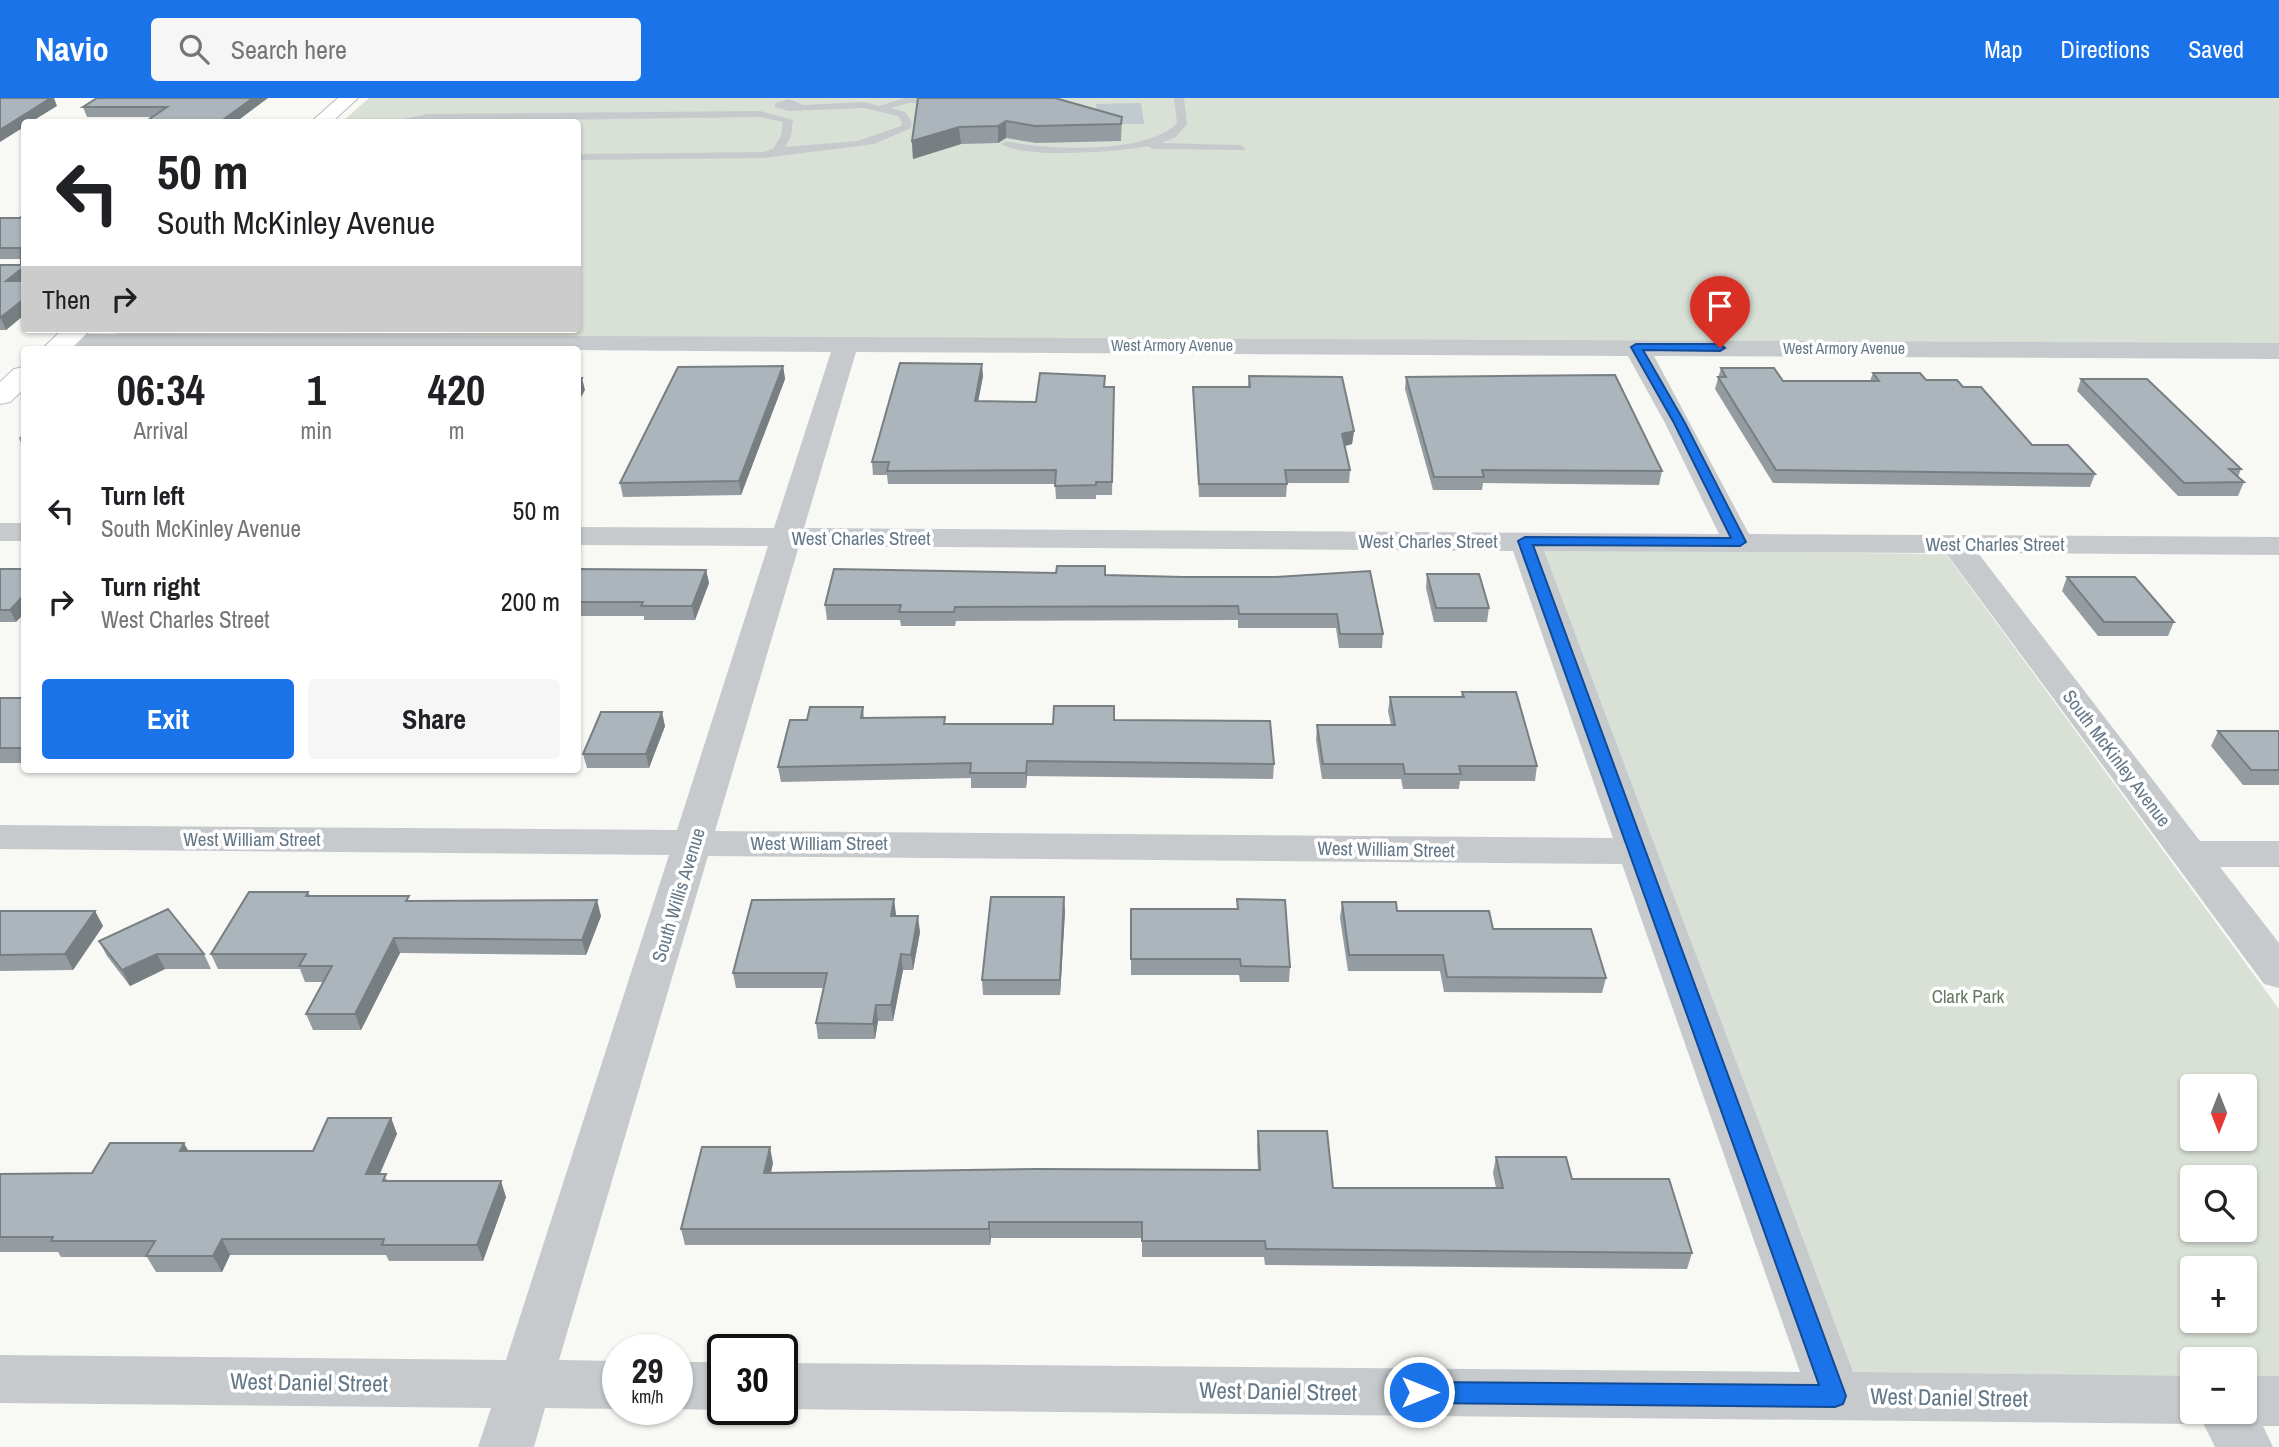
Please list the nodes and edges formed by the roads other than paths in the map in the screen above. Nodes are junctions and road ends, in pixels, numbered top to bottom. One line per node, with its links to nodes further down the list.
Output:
1 (349, 98): 8 (main road)
2 (876, 98): 6 (lane)
3 (980, 98): 6 (lane)
4 (1179, 98): 11 (lane)
5 (442, 101): 7 (lane)
6 (882, 108): 13 (lane)
7 (444, 117): 9 (lane); 13 (lane)
8 (324, 119)
9 (424, 119)
10 (1006, 144): 11 (lane)
11 (1145, 146): 12 (lane)
12 (1240, 148)
13 (776, 151): 14 (lane)
14 (581, 157)
15 (66, 340): 16 (street, West Armory Avenue)
16 (846, 343): 17 (street, West Armory Avenue); 24 (street, South Willis Avenue)
17 (1636, 347): 18 (street, West Armory Avenue); 26 (street)
18 (2279, 351)
19 (21, 378): 20 (main road)
20 (0, 396)
21 (0, 532): 22 (street)
22 (21, 532)
23 (581, 536): 24 (street, West Charles Street)
24 (788, 537): 25 (street, West Charles Street); 30 (street, South Willis Avenue)
25 (1525, 541): 26 (street, West Charles Street); 31 (street)
26 (1740, 542): 27 (street, West Charles Street)
27 (1955, 544): 28 (street, West Charles Street); 32 (street, South McKinley Avenue)
28 (2279, 546)
29 (0, 837): 30 (street, West William Street)
30 (694, 843): 31 (street, West William Street); 36 (street, South Willis Avenue)
31 (1637, 851): 39 (street)
32 (2190, 854): 33 (street); 34 (street, South McKinley Avenue)
33 (2279, 854)
34 (2279, 973)
35 (0, 1378): 36 (street, West Daniel Street)
36 (525, 1384): 37 (street, West Daniel Street); 44 (street, South Willis Avenue)
37 (602, 1385)
38 (798, 1387): 39 (street, West Daniel Street)
39 (1835, 1396): 40 (street, West Daniel Street)
40 (2180, 1400)
41 (2257, 1401): 42 (street)
42 (2279, 1401)
43 (2232, 1424): 45 (street)
44 (506, 1447)
45 (2245, 1447)

